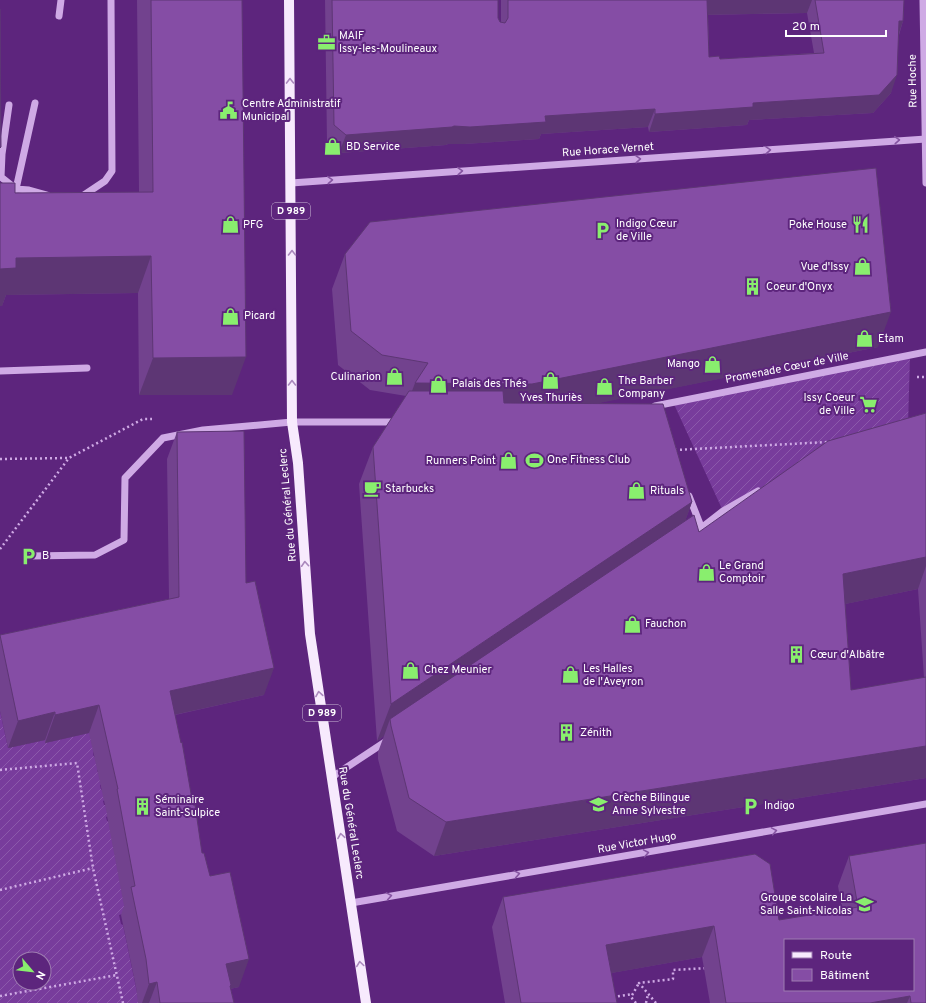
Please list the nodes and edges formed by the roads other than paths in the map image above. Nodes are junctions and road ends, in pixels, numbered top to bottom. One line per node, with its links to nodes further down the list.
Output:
1 (61, 0): 5 (street)
2 (111, 0): 14 (street)
3 (289, 0): 9 (main road, Rue du Général Leclerc / D 989, one-way to 3)
4 (923, 0): 8 (street, Rue Hoche)
5 (59, 16)
6 (35, 103): 11 (street)
7 (9, 105): 11 (street)
8 (926, 139): 9 (street, Rue Horace Vernet, one-way to 8); 10 (street)
9 (291, 183): 19 (main road, Rue du Général Leclerc / D 989, one-way to 9)
10 (926, 184)
11 (16, 189): 12 (street); 13 (street)
12 (0, 190)
13 (55, 198)
14 (74, 198)
15 (926, 352): 18 (street, Promenade Cœur de Ville)
16 (87, 368): 17 (street)
17 (0, 371)
18 (655, 414)
19 (292, 422): 20 (street); 25 (street); 27 (main road, Rue du Général Leclerc / D 989, one-way to 19)
20 (405, 422)
21 (685, 486): 23 (street)
22 (764, 488): 23 (street)
23 (702, 529): 24 (street)
24 (682, 542)
25 (29, 556)
26 (391, 737): 27 (street)
27 (332, 777): 29 (main road, Rue du Général Leclerc / D 989, one-way to 27)
28 (926, 804): 29 (street, Rue Victor Hugo, one-way to 28)
29 (351, 903): 30 (main road, Rue du Général Leclerc / D 989, one-way to 29)
30 (366, 1003)

